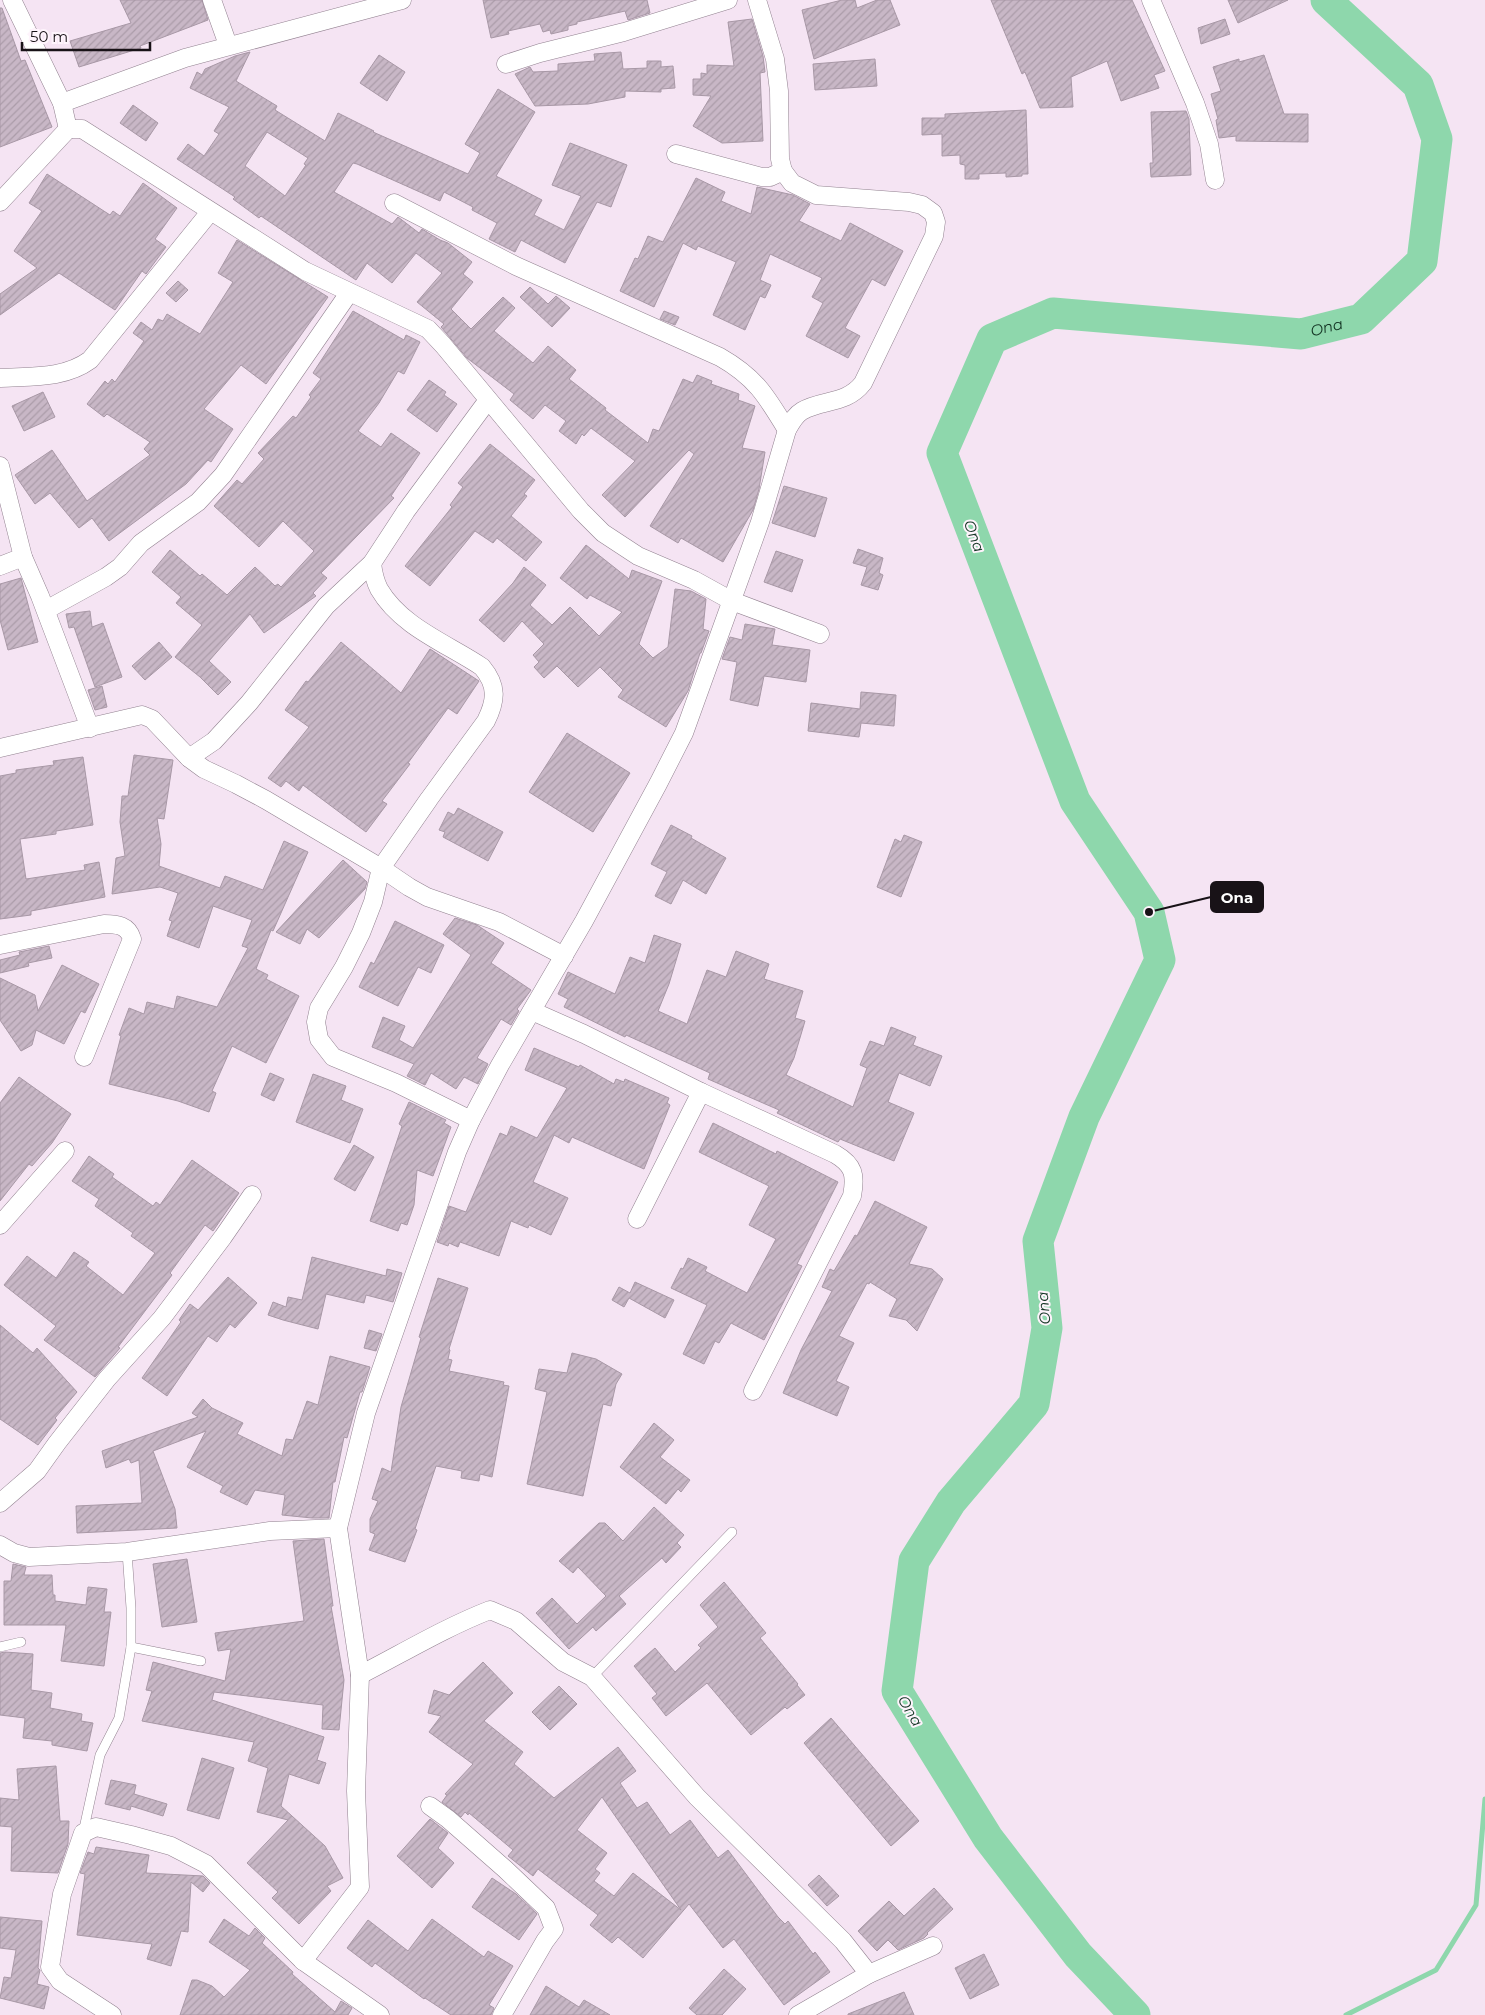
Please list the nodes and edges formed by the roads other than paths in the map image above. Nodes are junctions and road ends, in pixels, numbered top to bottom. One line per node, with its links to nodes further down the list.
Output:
1 (12, 0): 9 (street)
2 (212, 0): 7 (street)
3 (402, 0): 7 (street)
4 (728, 0): 8 (street)
5 (757, 0): 12 (street)
6 (1151, 0): 13 (street)
7 (228, 45): 9 (street)
8 (506, 64)
9 (62, 103): 10 (street)
10 (68, 129): 14 (street); 16 (street)
11 (676, 154): 12 (street)
12 (783, 171): 20 (street)
13 (1215, 180)
14 (0, 202)
15 (394, 203): 20 (street)
16 (210, 212): 17 (street); 18 (street)
17 (348, 293): 19 (street); 26 (street)
18 (0, 378)
19 (488, 400): 23 (street); 25 (street)
20 (787, 430): 25 (street)
21 (0, 466): 22 (street)
22 (23, 557): 24 (street); 26 (street)
23 (372, 563): 30 (street); 31 (street)
24 (0, 566)
25 (732, 601): 27 (street); 33 (street)
26 (46, 610): 28 (street)
27 (820, 634)
28 (90, 728): 29 (street); 30 (street)
29 (0, 748)
30 (189, 758): 31 (street)
31 (381, 868): 33 (street); 37 (street)
32 (0, 945): 35 (street)
33 (564, 956): 34 (street)
34 (532, 1011): 36 (street); 37 (street)
35 (84, 1057)
36 (701, 1092): 40 (street); 42 (street)
37 (471, 1120): 44 (street)
38 (65, 1151): 41 (street)
39 (252, 1194): 43 (street)
40 (637, 1218)
41 (0, 1226)
42 (753, 1391)
43 (0, 1504)
44 (338, 1528): 47 (street); 52 (street)
45 (732, 1532): 53 (lane)
46 (0, 1545): 47 (street)
47 (126, 1552): 50 (lane)
48 (21, 1642): 49 (lane)
49 (0, 1646)
50 (131, 1647): 51 (lane); 55 (lane)
51 (200, 1661)
52 (360, 1675): 53 (street); 57 (street)
53 (592, 1677): 58 (street)
54 (430, 1806): 61 (street)
55 (82, 1833): 57 (street); 59 (street)
56 (933, 1946): 58 (street)
57 (303, 1961): 60 (street)
58 (869, 1974): 62 (street)
59 (112, 2015)
60 (380, 2015)
61 (502, 2015)
62 (798, 2015)

